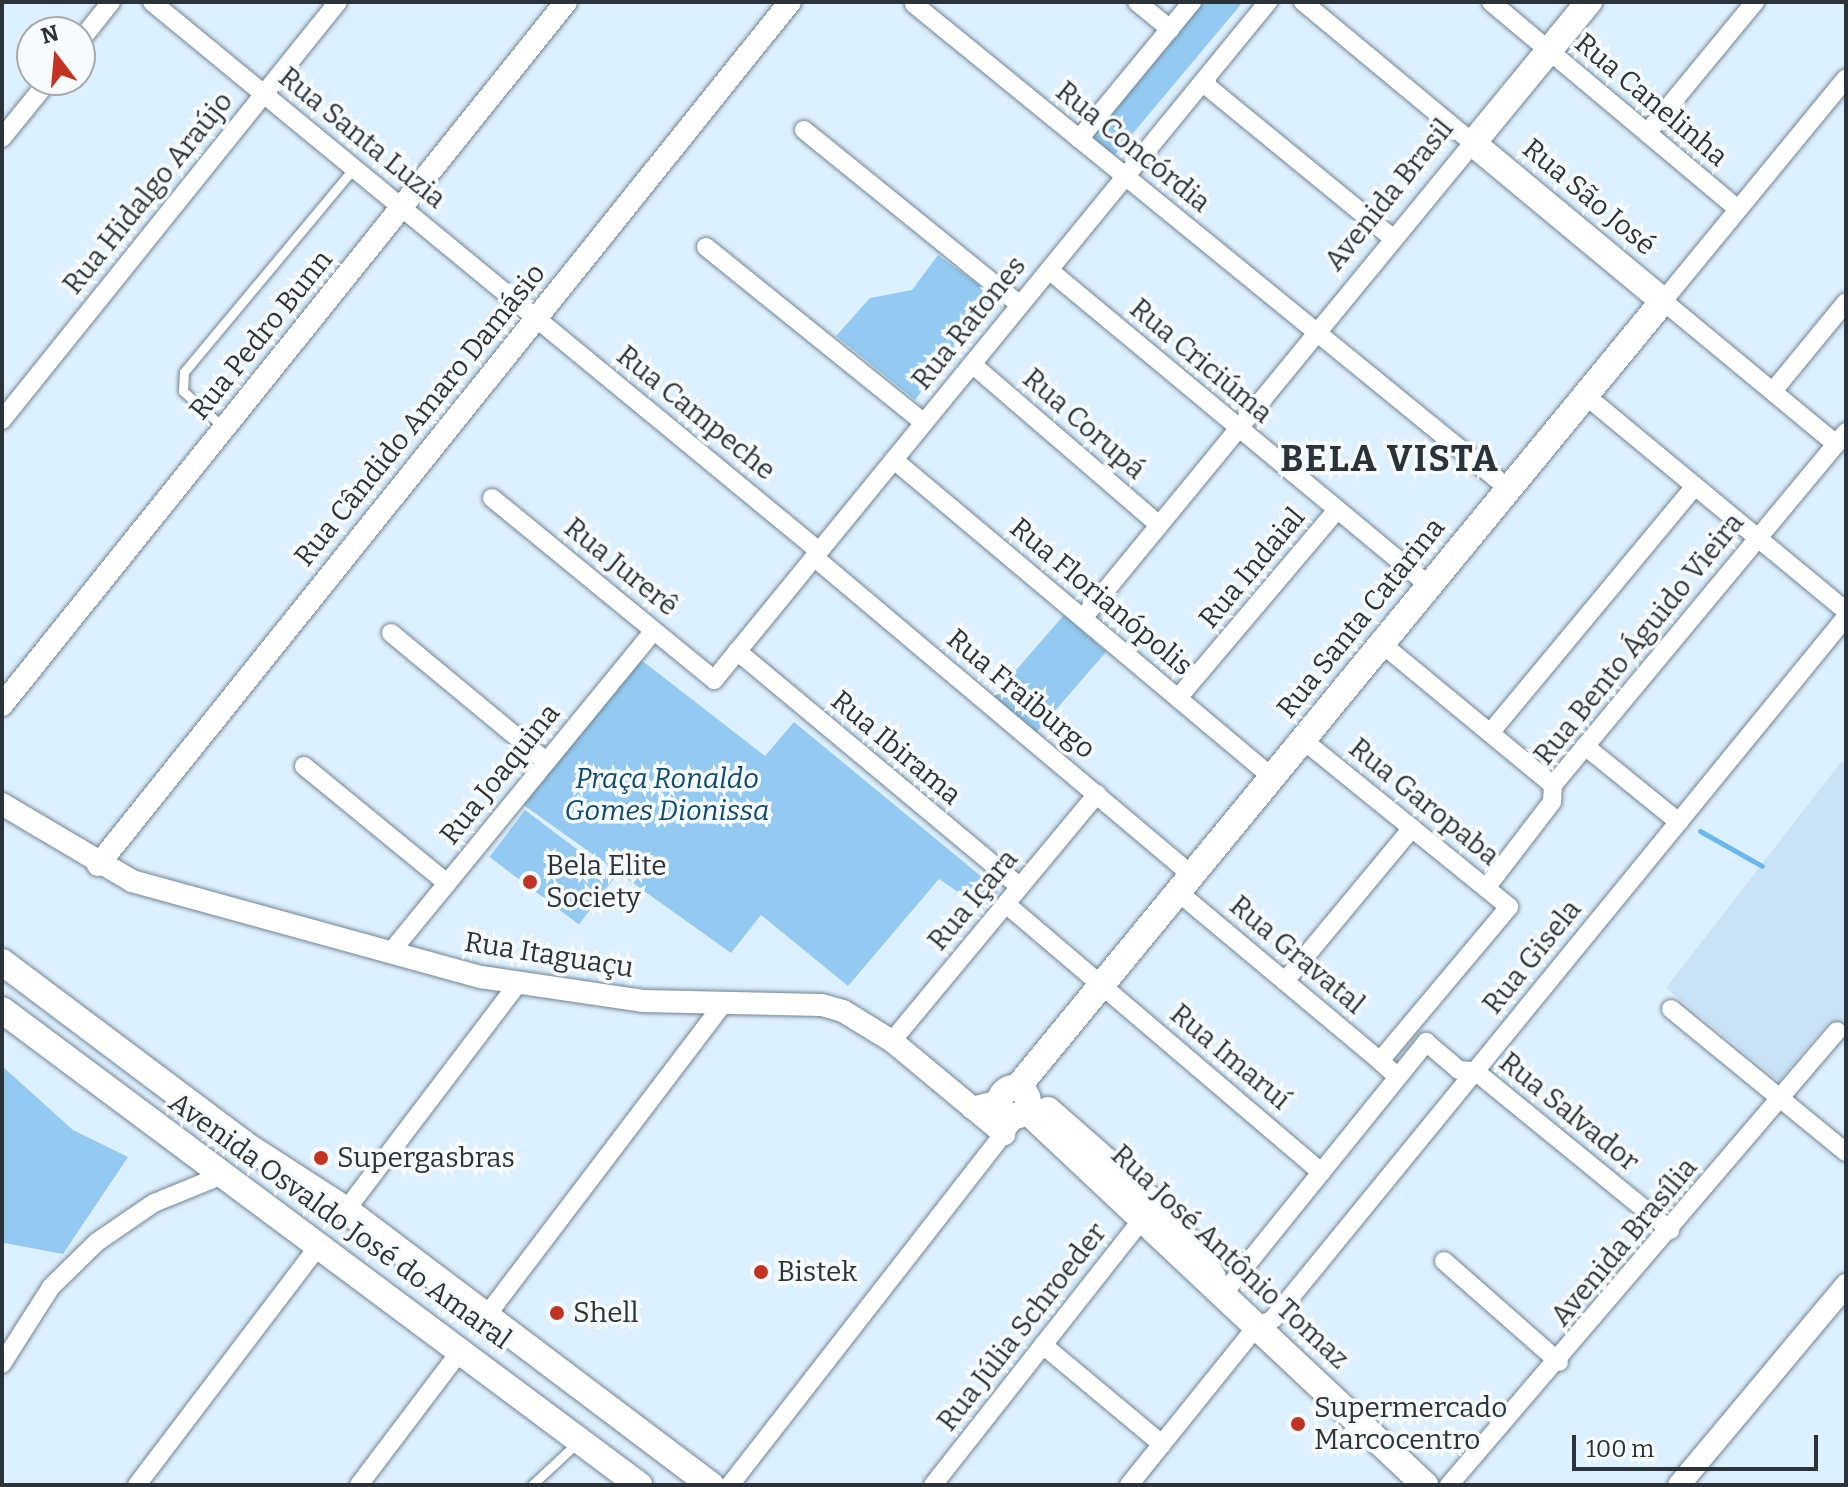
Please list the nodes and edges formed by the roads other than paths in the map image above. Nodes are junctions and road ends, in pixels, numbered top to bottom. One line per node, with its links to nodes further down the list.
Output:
1 (111, 2): 14 (street)
2 (152, 2): 19 (street, Rua Santa Luzia)
3 (338, 2): 19 (street, Rua Hidalgo Araújo)
4 (566, 2): 28 (street, Rua Pedro Bunn)
5 (790, 2): 36 (street, Rua Cândido Amaro Damásio)
6 (1137, 2): 15 (street)
7 (1192, 2): 15 (street)
8 (1268, 2): 17 (street, Rua Ratones)
9 (1303, 2): 25 (street)
10 (1491, 2): 16 (street, Rua Canelinha)
11 (1589, 2): 16 (main road, Avenida Brasil)
12 (1755, 2): 22 (street)
13 (914, 4): 24 (street, Rua Concórdia)
14 (96, 21)
15 (1170, 29): 24 (street)
16 (1549, 51): 22 (street, Rua Canelinha); 25 (main road, Avenida Brasil)
17 (1206, 78): 27 (street, Rua Ratones); 30 (street)
18 (1846, 78): 29 (street, Rua Santa Catarina)
19 (264, 94): 26 (street, Rua Santa Luzia); 41 (street, Rua Hidalgo Araújo)
20 (36, 96): 23 (street)
21 (804, 130): 35 (street)
22 (1647, 133): 29 (street, Rua Canelinha)
23 (2, 138)
24 (1079, 139): 27 (street, Rua Concórdia)
25 (1473, 143): 30 (street, Avenida Brasil); 33 (main road, Rua São José)
26 (354, 168): 28 (street, Rua Santa Luzia); 43 (lane)
27 (1125, 176): 32 (street, Rua Ratones); 37 (street, Rua Concórdia)
28 (401, 207): 36 (street, Rua Santa Luzia); 43 (street, Rua Pedro Bunn)
29 (1738, 209): 33 (street, Rua Santa Catarina)
30 (1394, 239): 37 (street, Avenida Brasil)
31 (706, 247): 42 (street)
32 (1049, 270): 35 (street, Rua Ratones); 44 (street, Rua Criciúma)
33 (1663, 301): 39 (street); 40 (main road, Rua Santa Catarina)
34 (1846, 302): 39 (street)
35 (1020, 305): 38 (street, Rua Ratones)
36 (536, 318): 53 (street, Rua Campeche); 76 (street, Rua Cândido Amaro Damásio)
37 (1317, 333): 44 (street, Avenida Brasil); 48 (street, Rua Concórdia)
38 (972, 364): 42 (street, Rua Ratones); 51 (street, Rua Corupá)
39 (1773, 391): 45 (street)
40 (1585, 395): 47 (street); 48 (main road, Rua Santa Catarina)
41 (2, 420)
42 (924, 423): 46 (street, Rua Ratones)
43 (224, 428): 64 (street, Rua Pedro Bunn)
44 (1239, 428): 50 (street, Rua Criciúma); 51 (street, Avenida Brasil)
45 (1841, 438): 52 (street, Rua Bento Águido Vieira)
46 (894, 460): 53 (street, Rua Ratones); 57 (street, Rua Florianópolis)
47 (1695, 486): 52 (street); 65 (street)
48 (1509, 489): 54 (main road, Rua Santa Catarina)
49 (492, 498): 58 (street, Rua Jurerê)
50 (1337, 510): 54 (street, Rua Criciúma); 63 (street, Rua Indaial)
51 (1159, 525): 57 (street, Avenida Brasil)
52 (1758, 538): 55 (street); 67 (street, Rua Bento Águido Vieira)
53 (817, 554): 61 (street, Rua Ratones); 72 (street, Rua Fraiburgo)
54 (1429, 586): 60 (main road, Rua Santa Catarina)
55 (1846, 611)
56 (1846, 617): 74 (street, Rua Gisela)
57 (1083, 618): 63 (street, Rua Florianópolis)
58 (654, 631): 62 (street, Rua Jurerê); 68 (street, Rua Joaquina)
59 (391, 633): 68 (street)
60 (1382, 644): 65 (street); 66 (main road, Rua Santa Catarina)
61 (737, 651): 62 (street, Rua Ratones); 79 (street, Rua Ibirama)
62 (714, 680)
63 (1178, 698): 70 (street, Rua Florianópolis)
64 (2, 705)
65 (1490, 733): 71 (street)
66 (1303, 740): 70 (main road, Rua Santa Catarina); 75 (street, Rua Garopaba)
67 (1585, 746): 71 (street, Rua Bento Águido Vieira); 74 (street)
68 (546, 761): 77 (street, Rua Joaquina)
69 (304, 766): 77 (street)
70 (1272, 777): 78 (main road, Rua Santa Catarina)
71 (1553, 785): 80 (street, Rua Bento Águido Vieira)
72 (1097, 794): 78 (street, Rua Fraiburgo); 79 (street, Rua Içara)
73 (2, 804): 76 (street, Rua Itaguaçu)
74 (1679, 822): 93 (street, Rua Gisela)
75 (1412, 828): 80 (street, Rua Garopaba); 84 (street)
76 (98, 865): 82 (street, Rua Itaguaçu)
77 (447, 883): 82 (street, Rua Joaquina)
78 (1185, 883): 84 (street, Rua Gravatal); 86 (main road, Rua Santa Catarina)
79 (1020, 887): 81 (street, Rua Içara)
80 (1486, 888): 92 (street, Rua Garopaba)
81 (1006, 904): 86 (street, Rua Imaruí); 91 (street, Rua Içara)
82 (390, 953): 85 (street, Rua Itaguaçu)
83 (2, 962): 99 (main road, Avenida Osvaldo José do Amaral)
84 (1285, 981): 92 (street, Rua Gravatal)
85 (517, 985): 87 (street, Rua Itaguaçu); 103 (street)
86 (1102, 985): 96 (main road, Rua Santa Catarina); 101 (street, Rua Imaruí)
87 (722, 1005): 91 (street, Rua Itaguaçu); 112 (street)
88 (1671, 1009): 95 (street)
89 (2, 1010): 98 (main road, Avenida Osvaldo José do Amaral)
90 (1837, 1031): 95 (street, Avenida Brasília)
91 (892, 1041): 97 (street, Rua Itaguaçu)
92 (1380, 1061): 94 (street, Rua Gravatal)
93 (1475, 1071): 94 (street, Rua Salvador); 106 (street, Rua Salvador); 113 (street, Rua Gisela)
94 (1398, 1077): 101 (street)
95 (1781, 1098): 100 (street); 106 (street, Avenida Brasília)
96 (1015, 1107): 97 (street); 97 (street, Rua Itaguaçu); 104 (main road, Rua José Antônio Tomaz); 125 (street, Rua Santa Catarina)
97 (972, 1108)
98 (135, 1111): 99 (main road); 102 (main road, Avenida Osvaldo José do Amaral)
99 (244, 1144): 103 (main road, Avenida Osvaldo José do Amaral)
100 (1846, 1152)
101 (1321, 1172): 111 (street)
102 (225, 1174): 105 (main road, Avenida Osvaldo José do Amaral); 117 (street)
103 (346, 1210): 107 (main road, Avenida Osvaldo José do Amaral)
104 (1148, 1212): 111 (main road, Rua José Antônio Tomaz); 114 (street, Rua Júlia Schroeder)
105 (288, 1221): 107 (main road); 108 (main road, Avenida Osvaldo José do Amaral)
106 (1670, 1230): 116 (street, Avenida Brasília)
107 (387, 1241): 112 (main road, Avenida Osvaldo José do Amaral)
108 (319, 1245): 115 (main road, Avenida Osvaldo José do Amaral); 120 (street)
109 (1444, 1261): 116 (street)
110 (1846, 1285): 130 (street)
111 (1223, 1294): 113 (main road, Rua José Antônio Tomaz)
112 (487, 1315): 124 (main road, Avenida Osvaldo José do Amaral)
113 (1257, 1326): 119 (street, Rua Gisela); 128 (main road, Rua José Antônio Tomaz)
114 (1043, 1345): 119 (street); 126 (street, Rua Júlia Schroeder)
115 (462, 1349): 118 (main road, Avenida Osvaldo José do Amaral); 121 (street)
116 (1559, 1362): 129 (street, Avenida Brasília)
117 (2, 1364)
118 (580, 1441): 122 (lane); 123 (main road, Avenida Osvaldo José do Amaral)
119 (1162, 1444): 127 (street, Rua Gisela)
120 (137, 1485)
121 (359, 1485)
122 (532, 1485)
123 (639, 1485)
124 (711, 1485)
125 (730, 1485)
126 (933, 1485)
127 (1129, 1485)
128 (1425, 1485)
129 (1449, 1485)
130 (1679, 1485)

